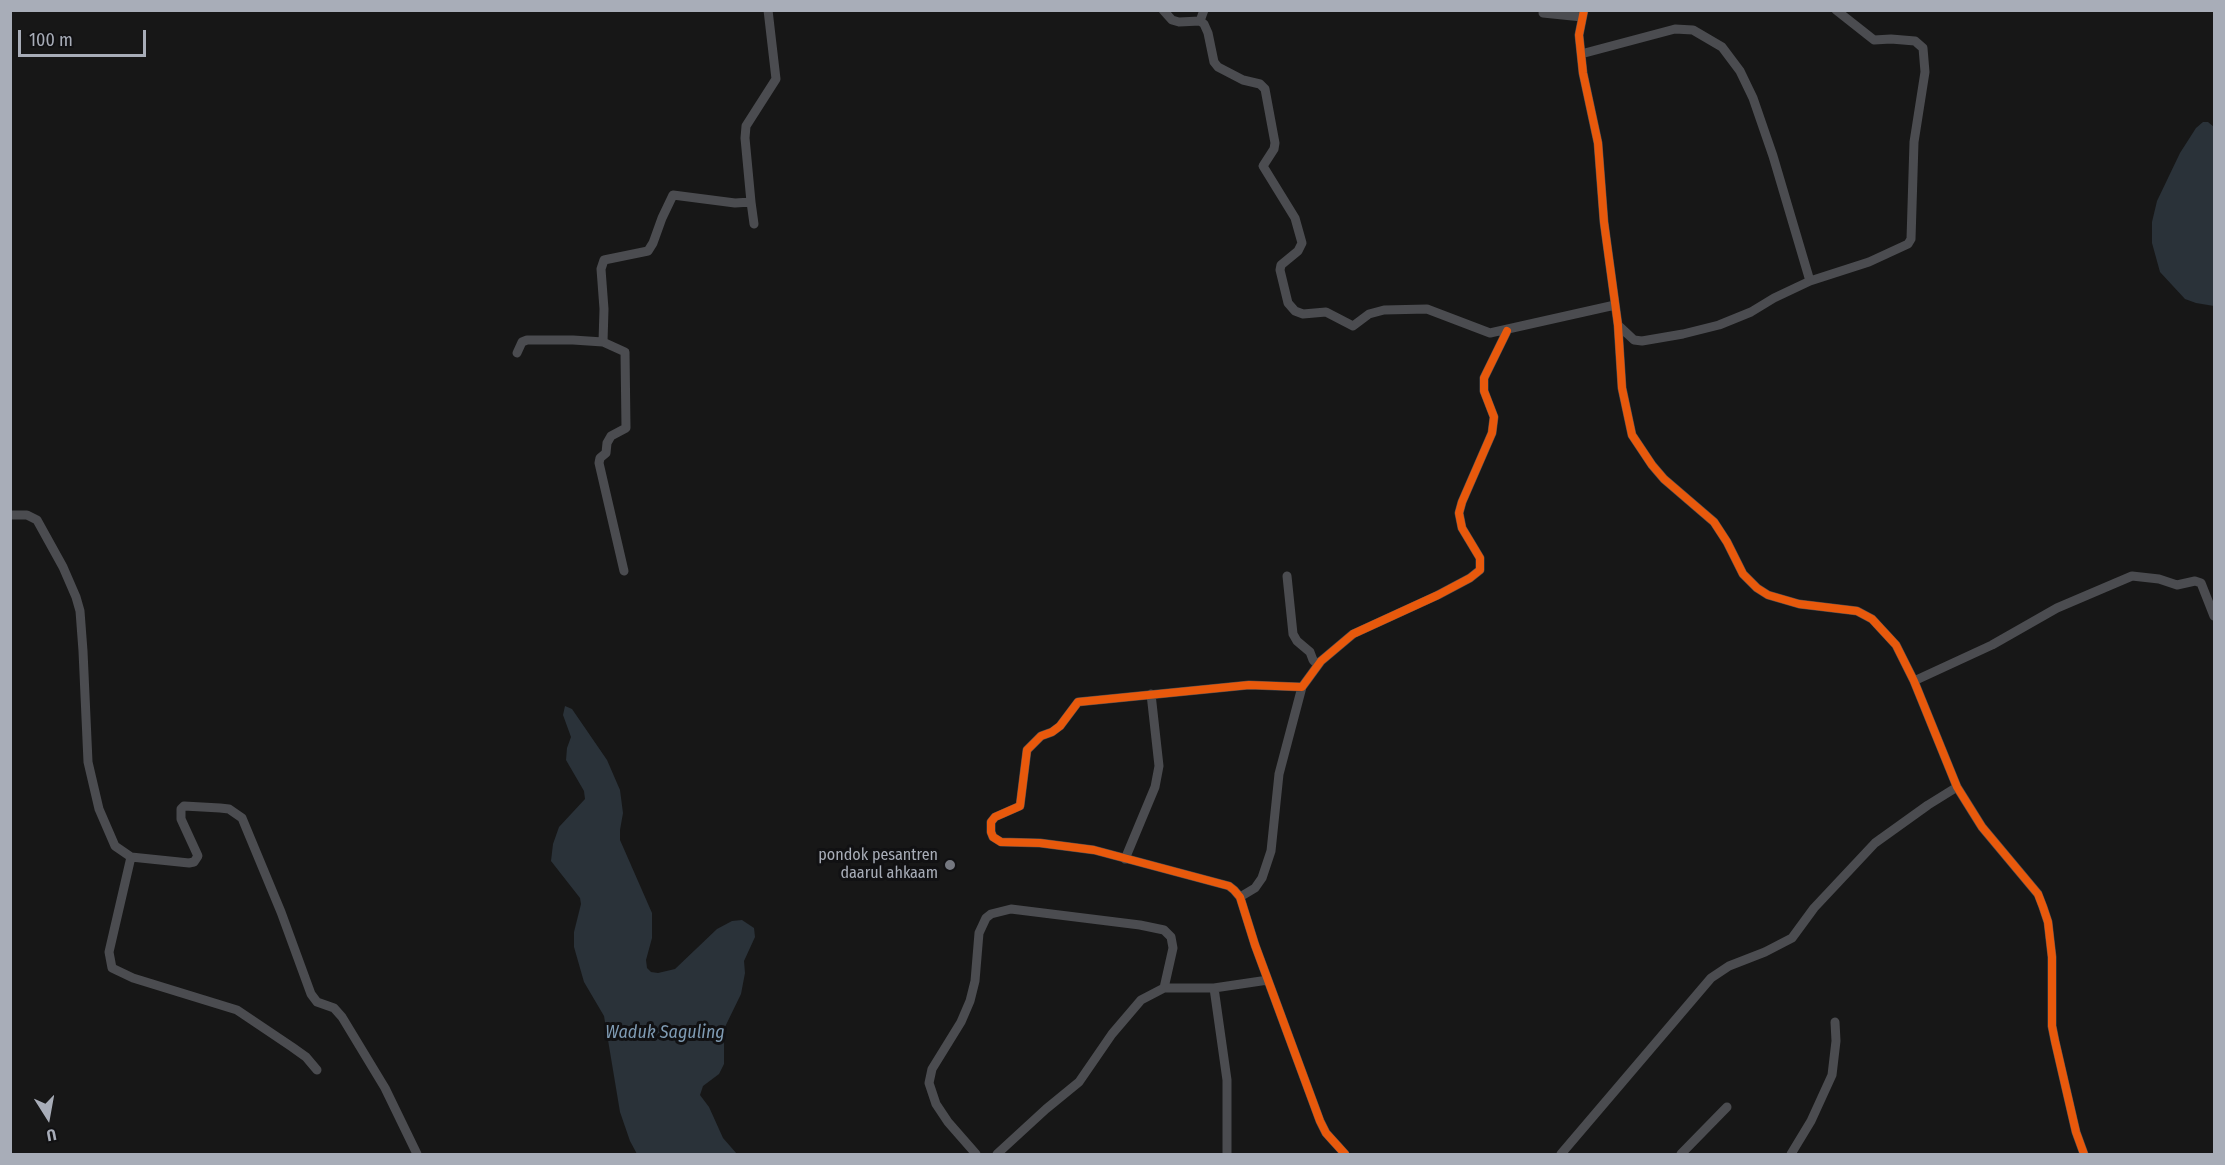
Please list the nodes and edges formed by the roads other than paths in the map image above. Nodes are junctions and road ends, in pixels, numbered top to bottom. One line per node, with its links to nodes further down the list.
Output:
1 (768, 10): 9 (street)
2 (1162, 10): 7 (street)
3 (1204, 10): 7 (street)
4 (1836, 10): 11 (street)
5 (1543, 13): 6 (street)
6 (1583, 14): 8 (street)
7 (1200, 21): 14 (street)
8 (1581, 54): 11 (street); 12 (street)
9 (751, 202): 10 (street); 15 (street)
10 (753, 224)
11 (1810, 281): 13 (street)
12 (1615, 305): 13 (street); 14 (street)
13 (1618, 325): 22 (street)
14 (1507, 331): 21 (street)
15 (603, 342): 16 (street); 18 (street)
16 (517, 352)
17 (10, 515): 26 (street)
18 (624, 572)
19 (1287, 576): 21 (street)
20 (2214, 616): 22 (street)
21 (1318, 664): 23 (street)
22 (1914, 681): 25 (street)
23 (1302, 687): 24 (street); 28 (street)
24 (1151, 694): 27 (street); 27 (street)
25 (1957, 787): 35 (street); 43 (street)
26 (130, 857): 33 (street); 36 (street)
27 (1125, 859): 28 (street)
28 (1240, 897): 29 (street)
29 (1268, 980): 31 (street); 40 (street)
30 (1164, 988): 31 (street); 37 (street); 38 (street)
31 (1214, 988): 39 (street)
32 (1835, 1022): 42 (street)
33 (317, 1070)
34 (1727, 1107): 41 (street)
35 (1566, 1153)
36 (417, 1155)
37 (976, 1155)
38 (997, 1155)
39 (1227, 1155)
40 (1345, 1155)
41 (1681, 1155)
42 (1791, 1155)
43 (2084, 1155)

